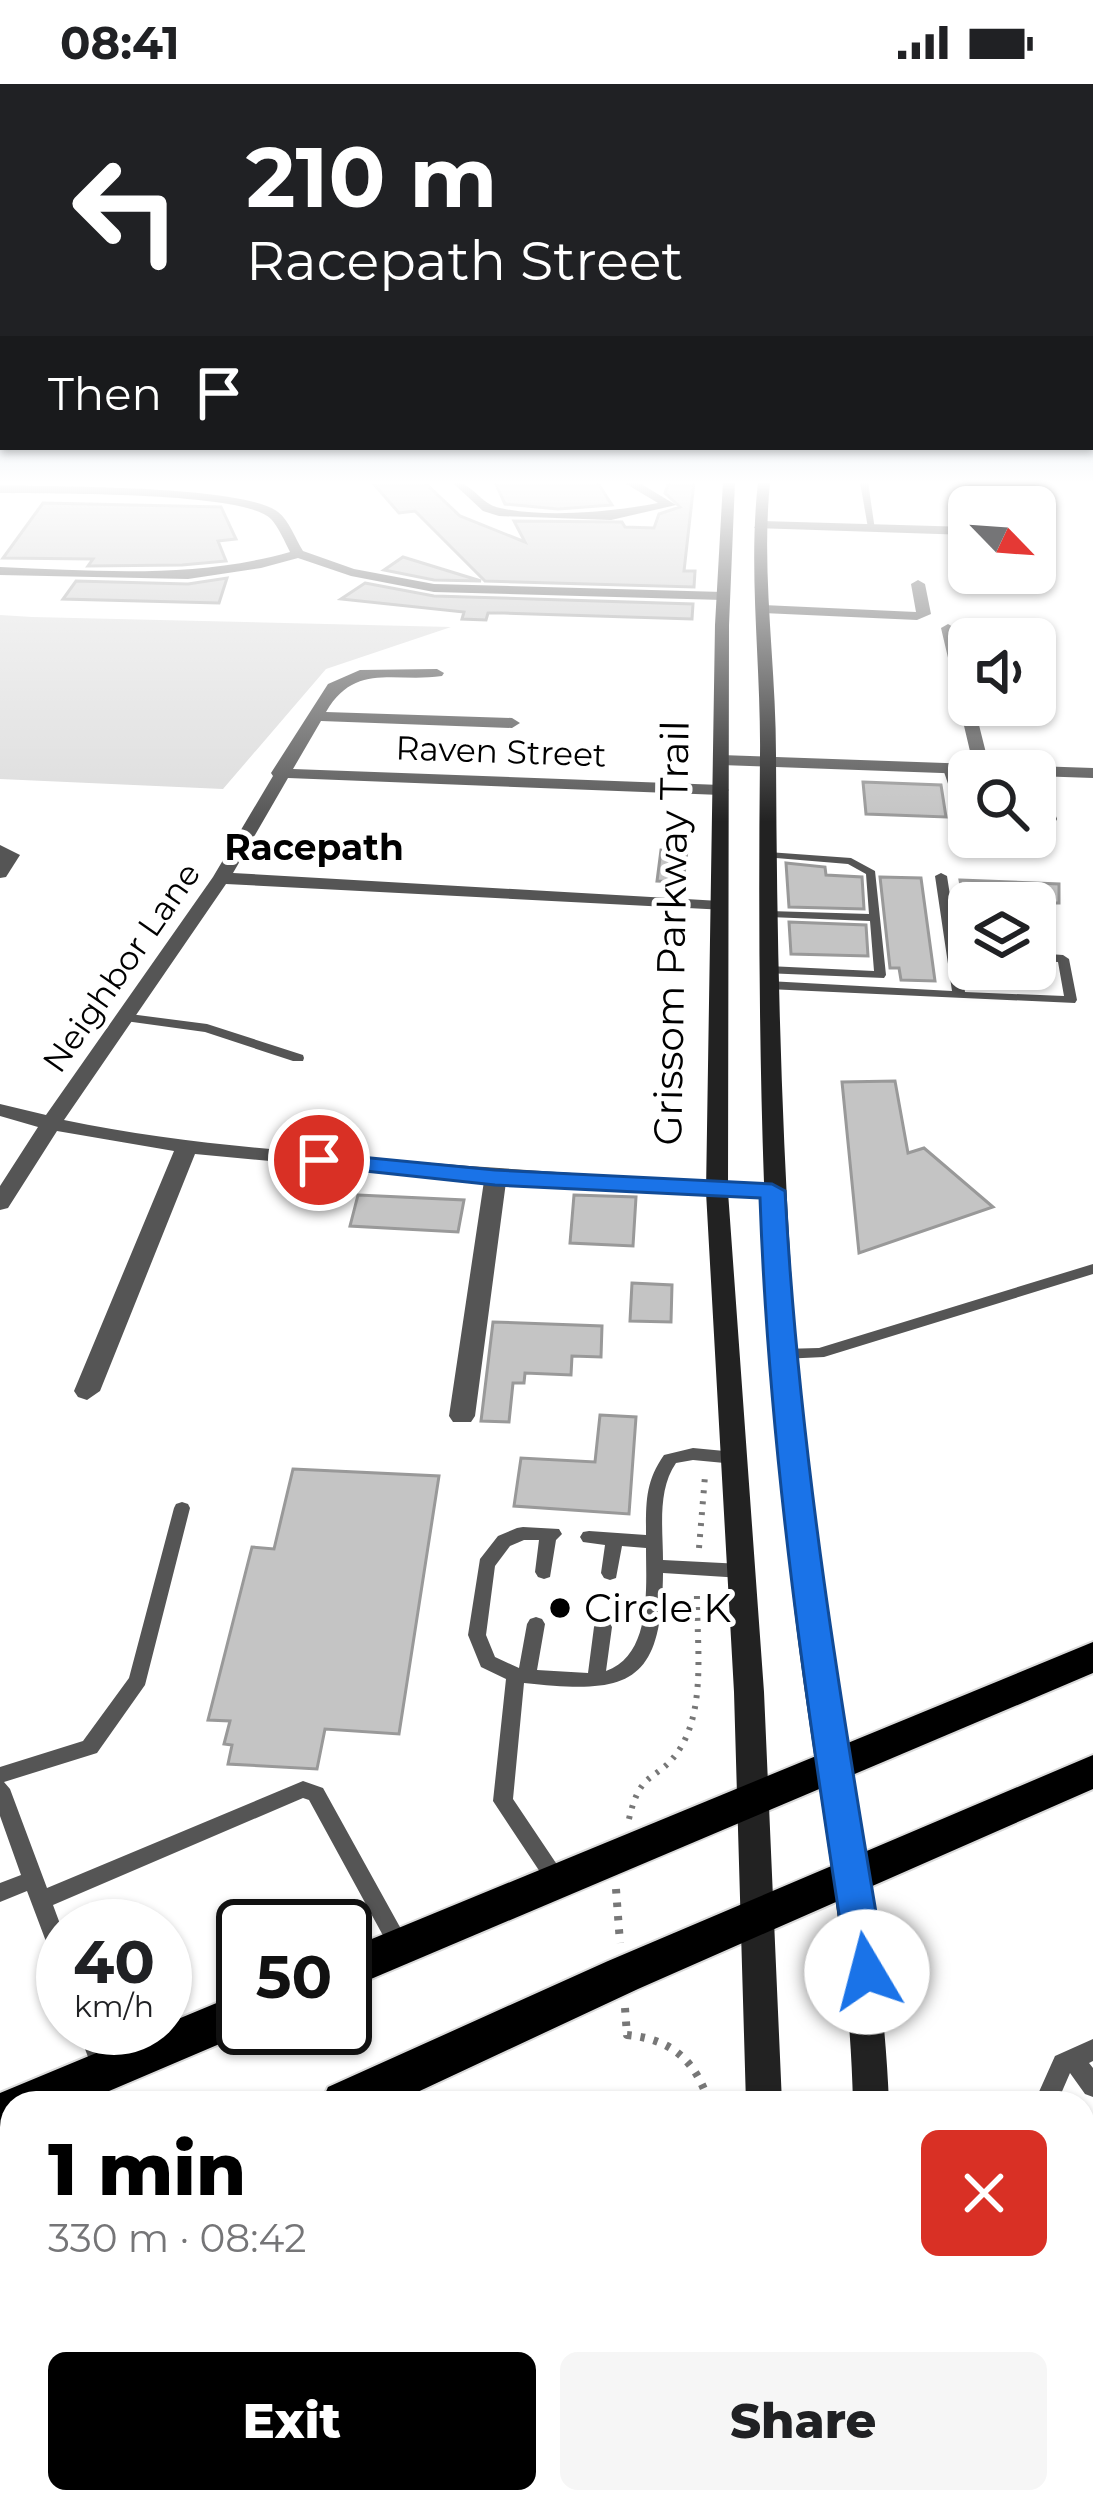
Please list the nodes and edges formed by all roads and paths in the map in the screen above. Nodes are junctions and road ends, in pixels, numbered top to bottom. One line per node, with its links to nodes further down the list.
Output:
1 (702, 595): 4 (street)
2 (762, 595): 5 (main road)
3 (920, 595): 5 (street)
4 (723, 596): 9 (main road)
5 (763, 609): 10 (main road)
6 (437, 673): 7 (street, Neighbor Lane)
7 (315, 716): 8 (street); 13 (street, Neighbor Lane)
8 (512, 723)
9 (721, 760): 10 (street); 15 (main road)
10 (768, 763): 11 (street); 17 (main road)
11 (948, 769)
12 (1056, 772): 14 (street)
13 (279, 773): 15 (street, Raven Street); 20 (street, Neighbor Lane)
14 (1093, 773)
15 (721, 790): 21 (main road)
16 (0, 850): 18 (street)
17 (767, 855): 22 (main road); 23 (lane)
18 (0, 872)
19 (940, 876): 24 (lane)
20 (221, 878): 21 (street); 29 (street, Neighbor Lane)
21 (719, 906): 35 (main road)
22 (769, 914): 23 (lane); 26 (main road)
23 (874, 918): 26 (lane)
24 (948, 924)
25 (1056, 958): 28 (lane)
26 (768, 977): 28 (lane); 36 (main road)
27 (958, 990): 28 (lane)
28 (959, 995)
29 (122, 1017): 30 (lane); 32 (street, Neighbor Lane)
30 (298, 1058)
31 (0, 1110): 32 (street)
32 (50, 1125): 33 (street); 37 (street, Neighbor Lane)
33 (188, 1147): 34 (street); 40 (street)
34 (495, 1178): 35 (street); 41 (street)
35 (717, 1189): 36 (street); 42 (main road)
36 (772, 1191): 39 (main road)
37 (0, 1203)
38 (1093, 1269): 39 (lane)
39 (782, 1354): 57 (main road)
40 (87, 1391)
41 (462, 1416)
42 (720, 1457): 46 (lane); 48 (path); 49 (main road)
43 (182, 1508): 59 (lane)
44 (589, 1537): 45 (lane)
45 (614, 1539): 46 (lane); 51 (lane)
46 (656, 1542): 47 (lane)
47 (656, 1566): 48 (lane); 56 (lane)
48 (698, 1568): 49 (lane); 62 (path)
49 (742, 1571): 61 (main road)
50 (544, 1572): 55 (lane)
51 (610, 1573)
52 (536, 1624): 55 (lane)
53 (603, 1627): 56 (lane)
54 (1093, 1657): 57 (main road)
55 (522, 1675): 56 (lane); 64 (lane)
56 (596, 1679)
57 (831, 1765): 61 (main road); 63 (main road)
58 (1093, 1771): 63 (main road)
59 (0, 1775)
60 (0, 1789): 65 (lane)
61 (753, 1798): 62 (main road); 68 (main road)
62 (621, 1853): 64 (main road); 71 (path)
63 (854, 1875): 68 (main road); 81 (main road)
64 (556, 1881): 69 (main road)
65 (37, 1889): 66 (lane); 67 (lane); 69 (lane)
66 (0, 1893)
67 (41, 1899)
68 (758, 1916): 71 (main road); 80 (main road)
69 (400, 1947): 70 (main road)
70 (372, 1959)
71 (623, 1975): 78 (main road); 79 (path)
72 (216, 2024): 75 (main road)
73 (98, 2055): 75 (lane)
74 (1083, 2055): 76 (lane); 82 (lane)
75 (104, 2071): 77 (main road)
76 (1093, 2086)
77 (56, 2091)
78 (370, 2091)
79 (706, 2091)
80 (764, 2091)
81 (871, 2091)
82 (1051, 2091)

